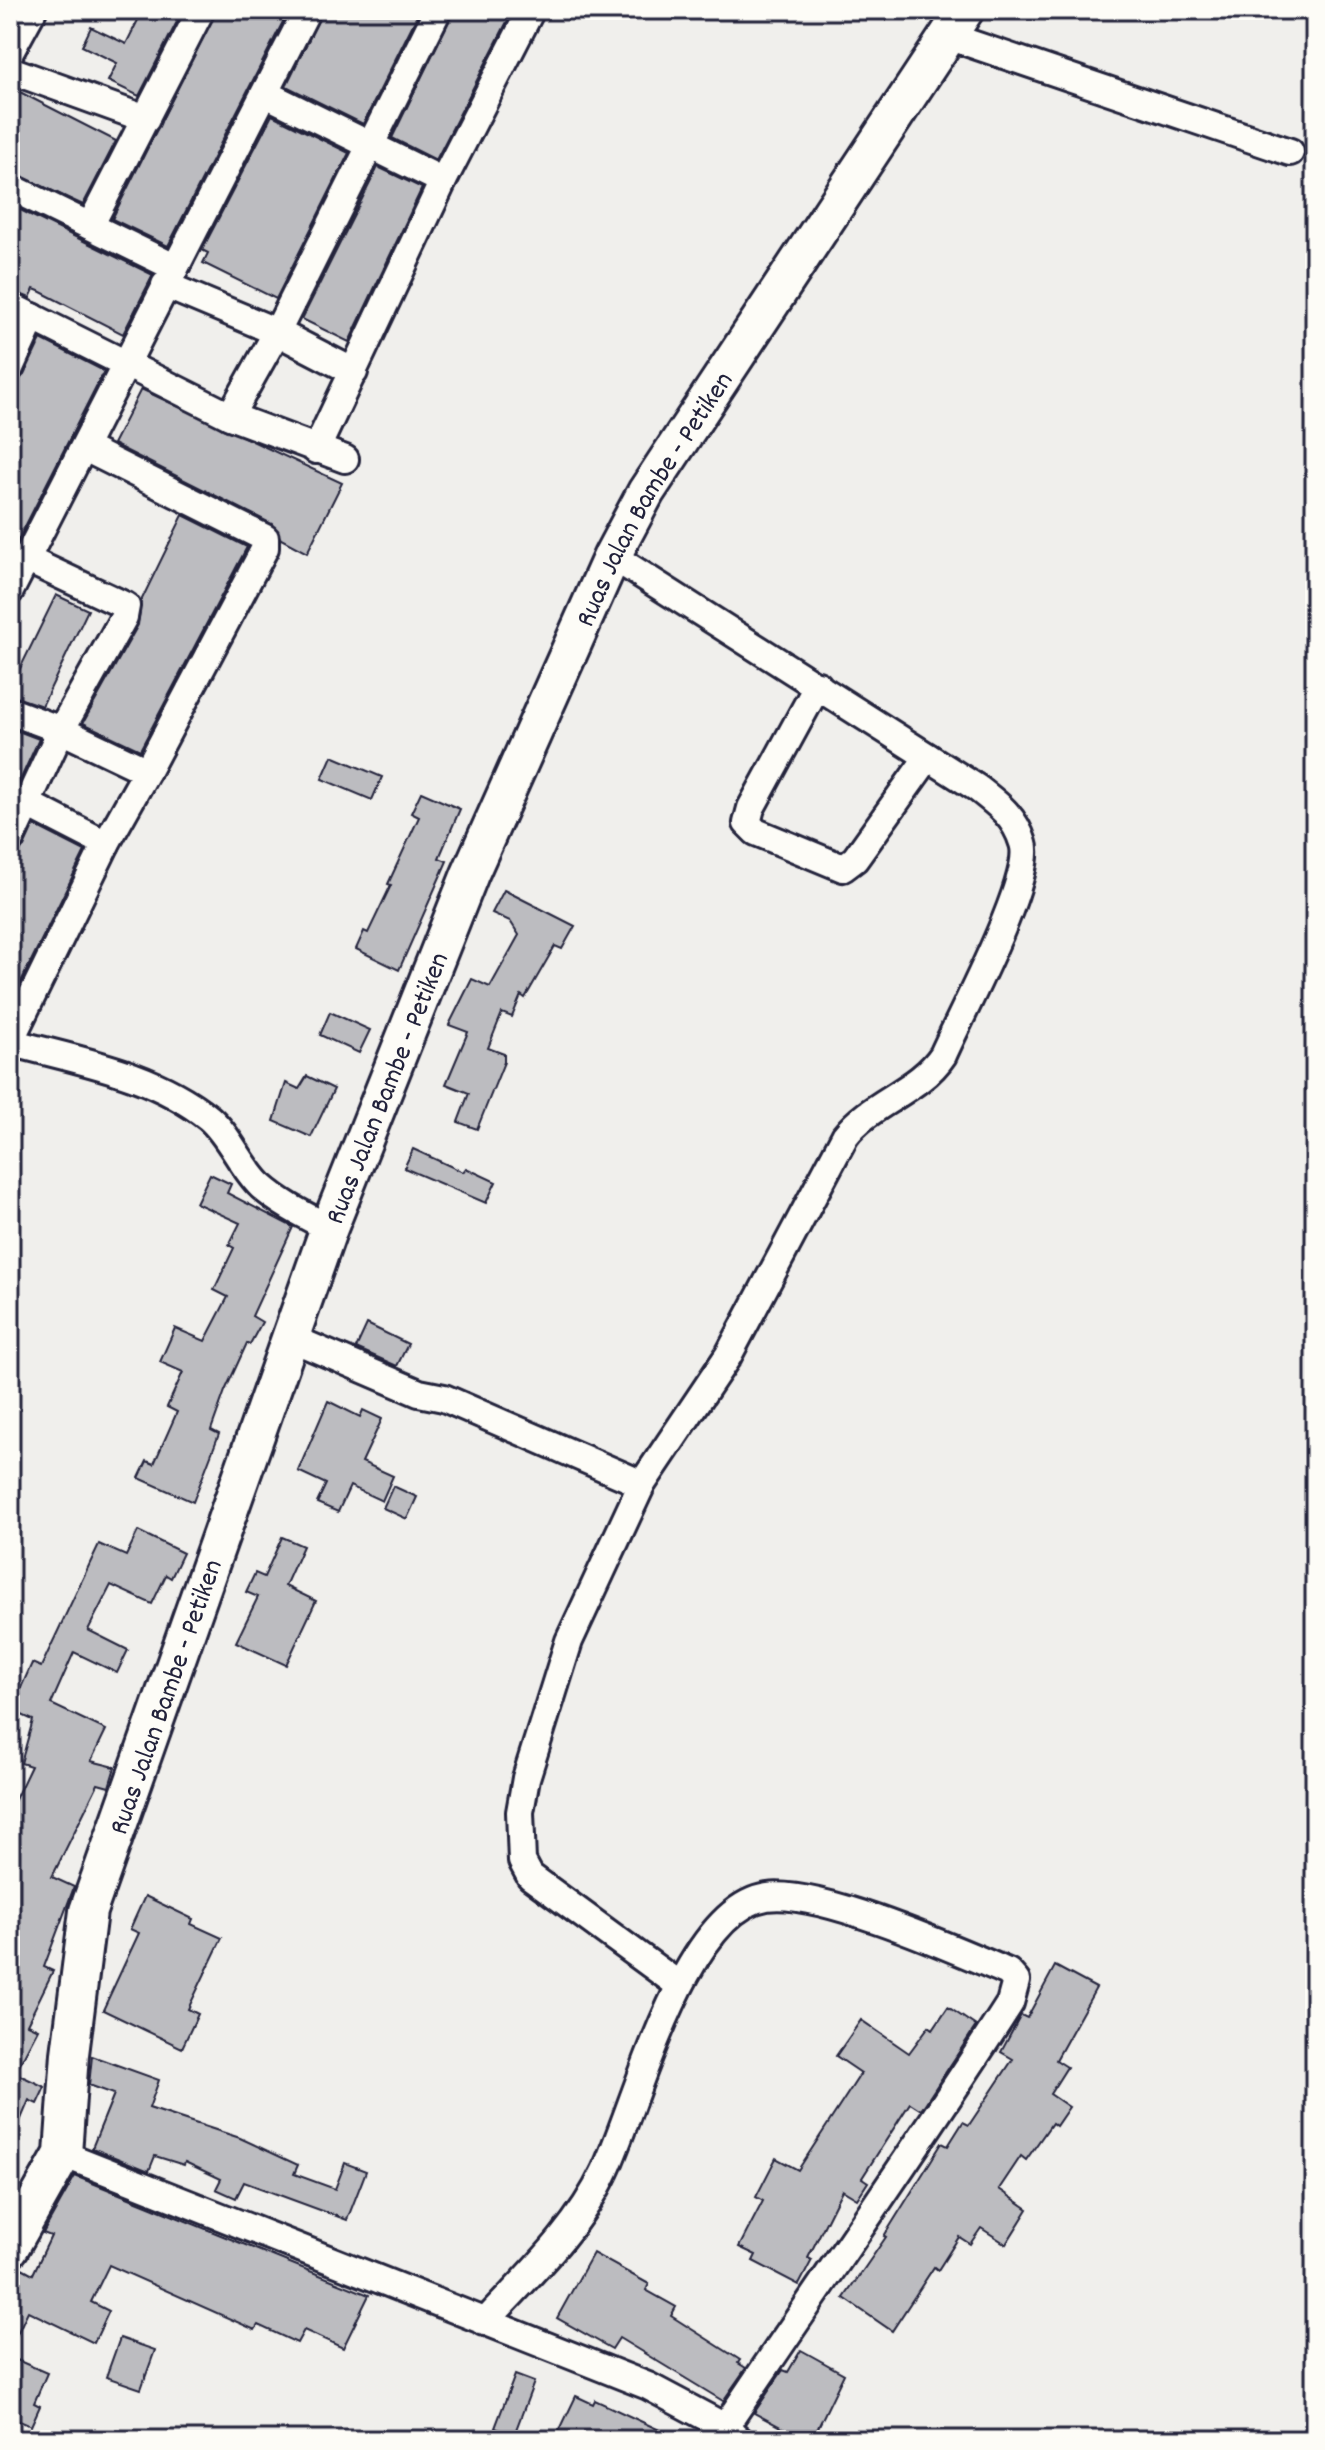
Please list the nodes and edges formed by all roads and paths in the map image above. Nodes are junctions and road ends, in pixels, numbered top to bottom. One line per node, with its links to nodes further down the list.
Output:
1 (33, 10): 7 (street)
2 (201, 10): 10 (street)
3 (307, 10): 9 (street)
4 (438, 10): 11 (street)
5 (531, 10): 13 (street)
6 (956, 23): 12 (street); 26 (main road, Ruas Jalan Bambe - Petiken)
7 (10, 52)
8 (10, 70): 10 (street)
9 (266, 94): 11 (street); 16 (street)
10 (146, 119): 15 (street)
11 (372, 147): 13 (street); 18 (street)
12 (1290, 152)
13 (443, 181): 21 (street)
14 (10, 187): 15 (street)
15 (90, 226): 16 (street)
16 (170, 276): 18 (street); 19 (street)
17 (21, 312): 19 (street); 20 (street)
18 (277, 332): 21 (street); 22 (street)
19 (125, 367): 22 (street); 23 (street)
20 (10, 368)
21 (354, 372): 24 (street)
22 (230, 416): 24 (street)
23 (85, 448): 27 (street); 33 (street)
24 (316, 450): 25 (street)
25 (345, 459)
26 (612, 556): 29 (street); 38 (main road, Ruas Jalan Bambe - Petiken)
27 (26, 559): 28 (street); 31 (street)
28 (10, 591)
29 (818, 685): 32 (street); 32 (street)
30 (10, 711): 31 (street)
31 (61, 730): 33 (street); 34 (street)
32 (928, 757): 40 (street)
33 (147, 771): 36 (street)
34 (28, 804): 35 (street); 36 (street)
35 (10, 840)
36 (106, 844): 37 (street)
37 (10, 1041): 38 (street)
38 (329, 1228): 39 (main road, Ruas Jalan Bambe - Petiken)
39 (291, 1338): 40 (street); 42 (main road, Ruas Jalan Bambe - Petiken)
40 (642, 1484): 41 (street)
41 (679, 1985): 44 (street); 45 (street)
42 (63, 2154): 43 (main road, Ruas Jalan Bambe - Petiken); 44 (street)
43 (10, 2248)
44 (485, 2322): 45 (street)
45 (733, 2434)

